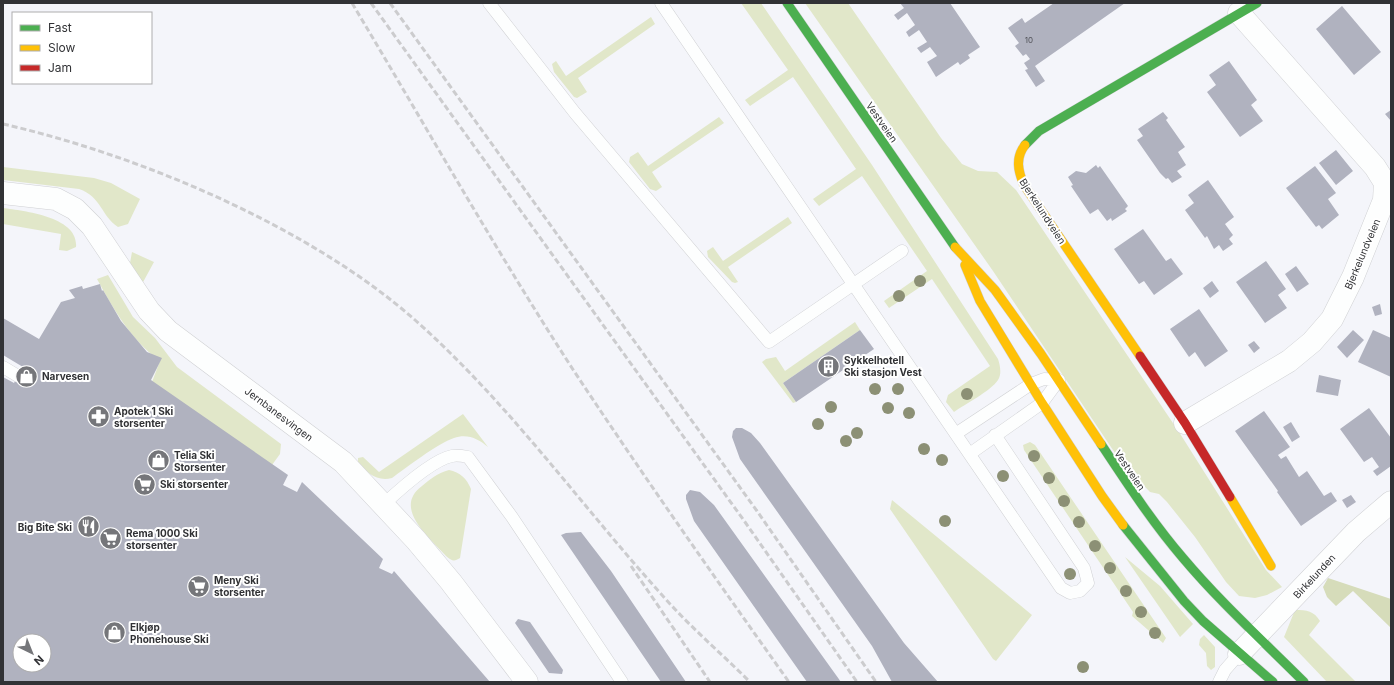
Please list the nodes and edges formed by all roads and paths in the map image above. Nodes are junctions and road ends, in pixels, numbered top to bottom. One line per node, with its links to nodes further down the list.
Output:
1 (488, 3): 8 (lane)
2 (661, 3): 8 (lane)
3 (787, 3): 7 (street, Vestveien)
4 (1248, 8): 14 (street, Bjerkelundveien); 14 (street, Bjerkelundveien)
5 (3, 192): 18 (street, Jernbanesvingen)
6 (902, 251): 8 (lane)
7 (959, 253): 11 (street, Vestveien); 12 (street, Vestveien)
8 (855, 284): 15 (lane)
9 (3, 367): 10 (lane)
10 (18, 376)
11 (1059, 380): 12 (lane); 13 (lane); 21 (street, Vestveien)
12 (1031, 384): 13 (street, Vestveien); 15 (lane)
13 (1042, 403): 16 (lane); 22 (street, Vestveien)
14 (1185, 423): 20 (street, Bjerkelundveien)
15 (957, 433): 17 (lane)
16 (995, 435): 17 (lane); 17 (lane)
17 (971, 453)
18 (384, 505): 23 (street, Jernbanesvingen); 24 (lane)
19 (1389, 507): 21 (street, Birkelunden)
20 (1271, 566)
21 (1256, 636): 22 (street, Birkelunden); 27 (street, Vestveien)
22 (1239, 654): 25 (lane); 26 (street, Vestveien)
23 (527, 682)
24 (622, 682)
25 (1218, 682)
26 (1273, 682)
27 (1304, 682)

